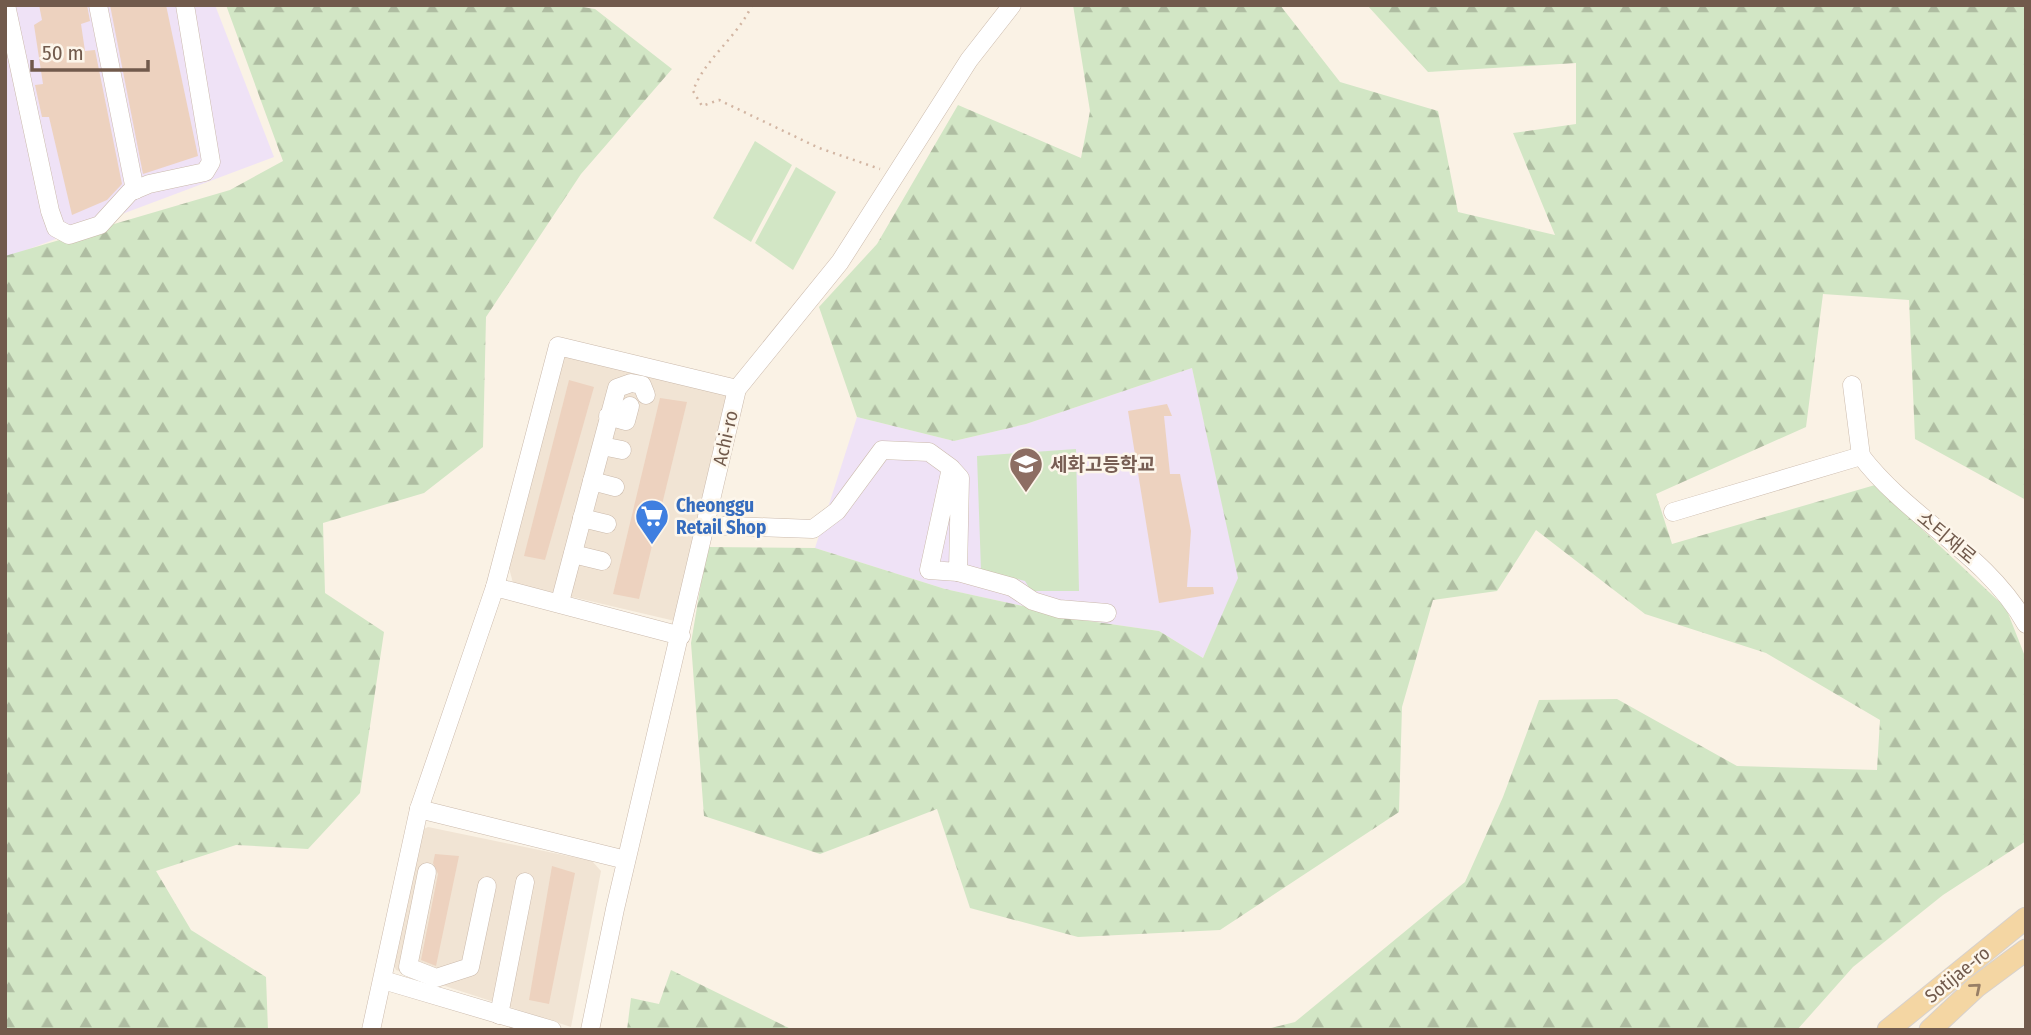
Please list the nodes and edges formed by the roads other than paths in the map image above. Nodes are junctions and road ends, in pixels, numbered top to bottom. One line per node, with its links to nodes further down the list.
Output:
1 (6, 5): 5 (street)
2 (98, 5): 5 (street)
3 (185, 5): 5 (street)
4 (1012, 5): 7 (street, Achi-ro)
5 (135, 190)
6 (1853, 385): 13 (street)
7 (737, 389): 20 (street, Achi-ro); 24 (street)
8 (646, 395): 10 (street)
9 (630, 406): 10 (street)
10 (608, 416): 11 (street)
11 (602, 446): 12 (street); 15 (street)
12 (622, 450)
13 (1861, 456): 17 (street); 27 (street, 소티재로)
14 (951, 467): 20 (street); 23 (street); 23 (street)
15 (592, 481): 16 (street); 18 (street)
16 (615, 487)
17 (1673, 512)
18 (582, 519): 19 (street); 21 (street)
19 (607, 524)
20 (704, 525): 28 (street, Achi-ro)
21 (573, 554): 22 (street); 25 (street)
22 (602, 561)
23 (958, 572): 26 (street)
24 (495, 587): 25 (street); 29 (street)
25 (560, 602): 28 (street)
26 (1107, 613)
27 (2026, 624)
28 (681, 636): 30 (street, Achi-ro)
29 (419, 809): 30 (street); 37 (street)
30 (626, 860): 42 (street, Achi-ro)
31 (427, 872): 36 (street)
32 (525, 882): 39 (street)
33 (486, 886): 36 (street)
34 (2026, 918): 43 (main road, Sotijae-ro)
35 (2026, 950): 44 (main road, Sotijae-ro, one-way to 35)
36 (454, 972): 38 (street)
37 (383, 981): 38 (street); 40 (street)
38 (450, 1001): 39 (street)
39 (499, 1015): 41 (street)
40 (370, 1030)
41 (552, 1030)
42 (590, 1030)
43 (1888, 1030)
44 (1930, 1030)

